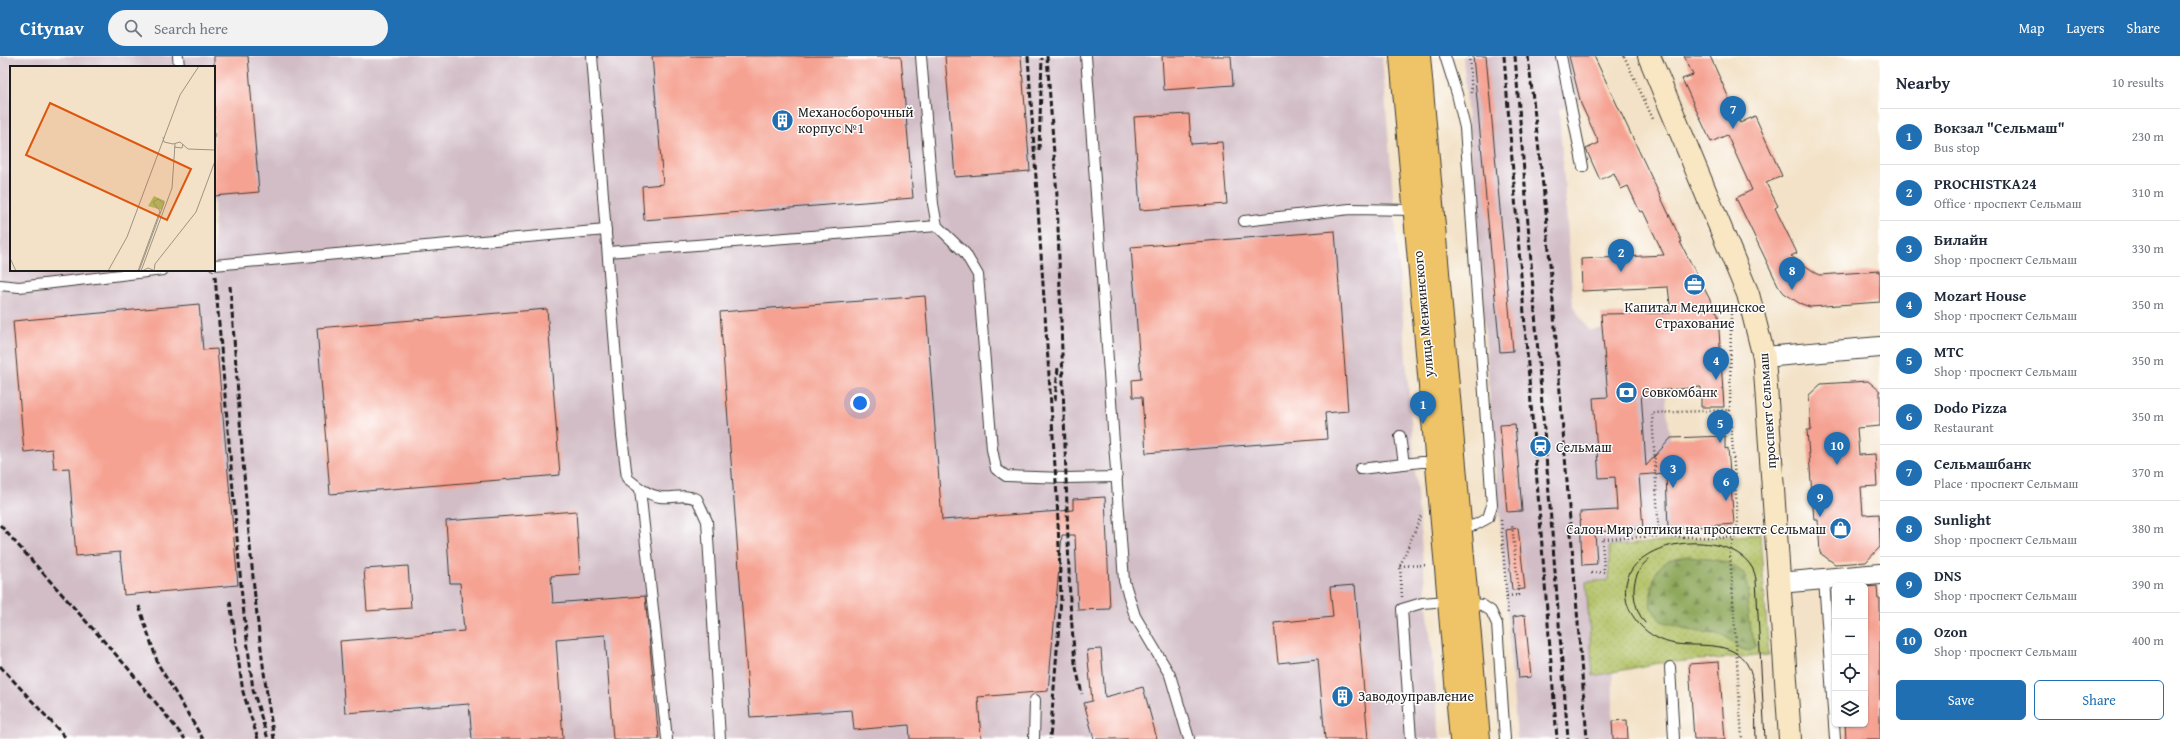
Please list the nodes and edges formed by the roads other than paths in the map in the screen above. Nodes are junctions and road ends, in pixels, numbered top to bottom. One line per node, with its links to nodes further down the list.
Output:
1 (178, 56): 10 (lane)
2 (592, 56): 15 (lane)
3 (921, 56): 14 (lane)
4 (1086, 56): 26 (lane)
5 (1401, 56): 12 (main road, улица Менжинского)
6 (1420, 56): 23 (main road, улица Менжинского)
7 (1445, 56): 28 (lane)
8 (1561, 56): 11 (lane)
9 (1649, 56): 21 (main road, проспект Сельмаш)
10 (179, 66)
11 (1583, 167)
12 (1415, 210): 13 (lane); 23 (main road, улица Менжинского)
13 (1244, 221)
14 (938, 226): 16 (lane); 26 (lane)
15 (606, 230): 16 (lane); 17 (lane)
16 (608, 252): 27 (lane)
17 (215, 265)
18 (155, 271): 19 (lane)
19 (0, 285)
20 (1880, 347): 21 (street)
21 (1764, 357): 31 (main road, проспект Сельмаш)
22 (1400, 436): 24 (lane)
23 (1445, 462): 24 (lane); 28 (main road, улица Менжинского); 32 (main road, улица Менжинского)
24 (1404, 464): 25 (lane)
25 (1360, 469)
26 (1117, 477): 38 (lane)
27 (640, 489): 35 (lane); 36 (lane)
28 (1462, 527): 32 (main road, улица Менжинского)
29 (1880, 574): 30 (street)
30 (1824, 579): 31 (street); 45 (lane)
31 (1779, 583): 44 (main road, проспект Сельмаш)
32 (1457, 602): 39 (lane); 40 (main road, улица Менжинского); 41 (main road, улица Менжинского); 42 (lane)
33 (1670, 667): 43 (lane)
34 (1035, 700): 37 (lane)
35 (667, 739)
36 (720, 739)
37 (1034, 739)
38 (1189, 739)
39 (1411, 739)
40 (1461, 739)
41 (1479, 739)
42 (1505, 739)
43 (1674, 739)
44 (1790, 739)
45 (1835, 739)

